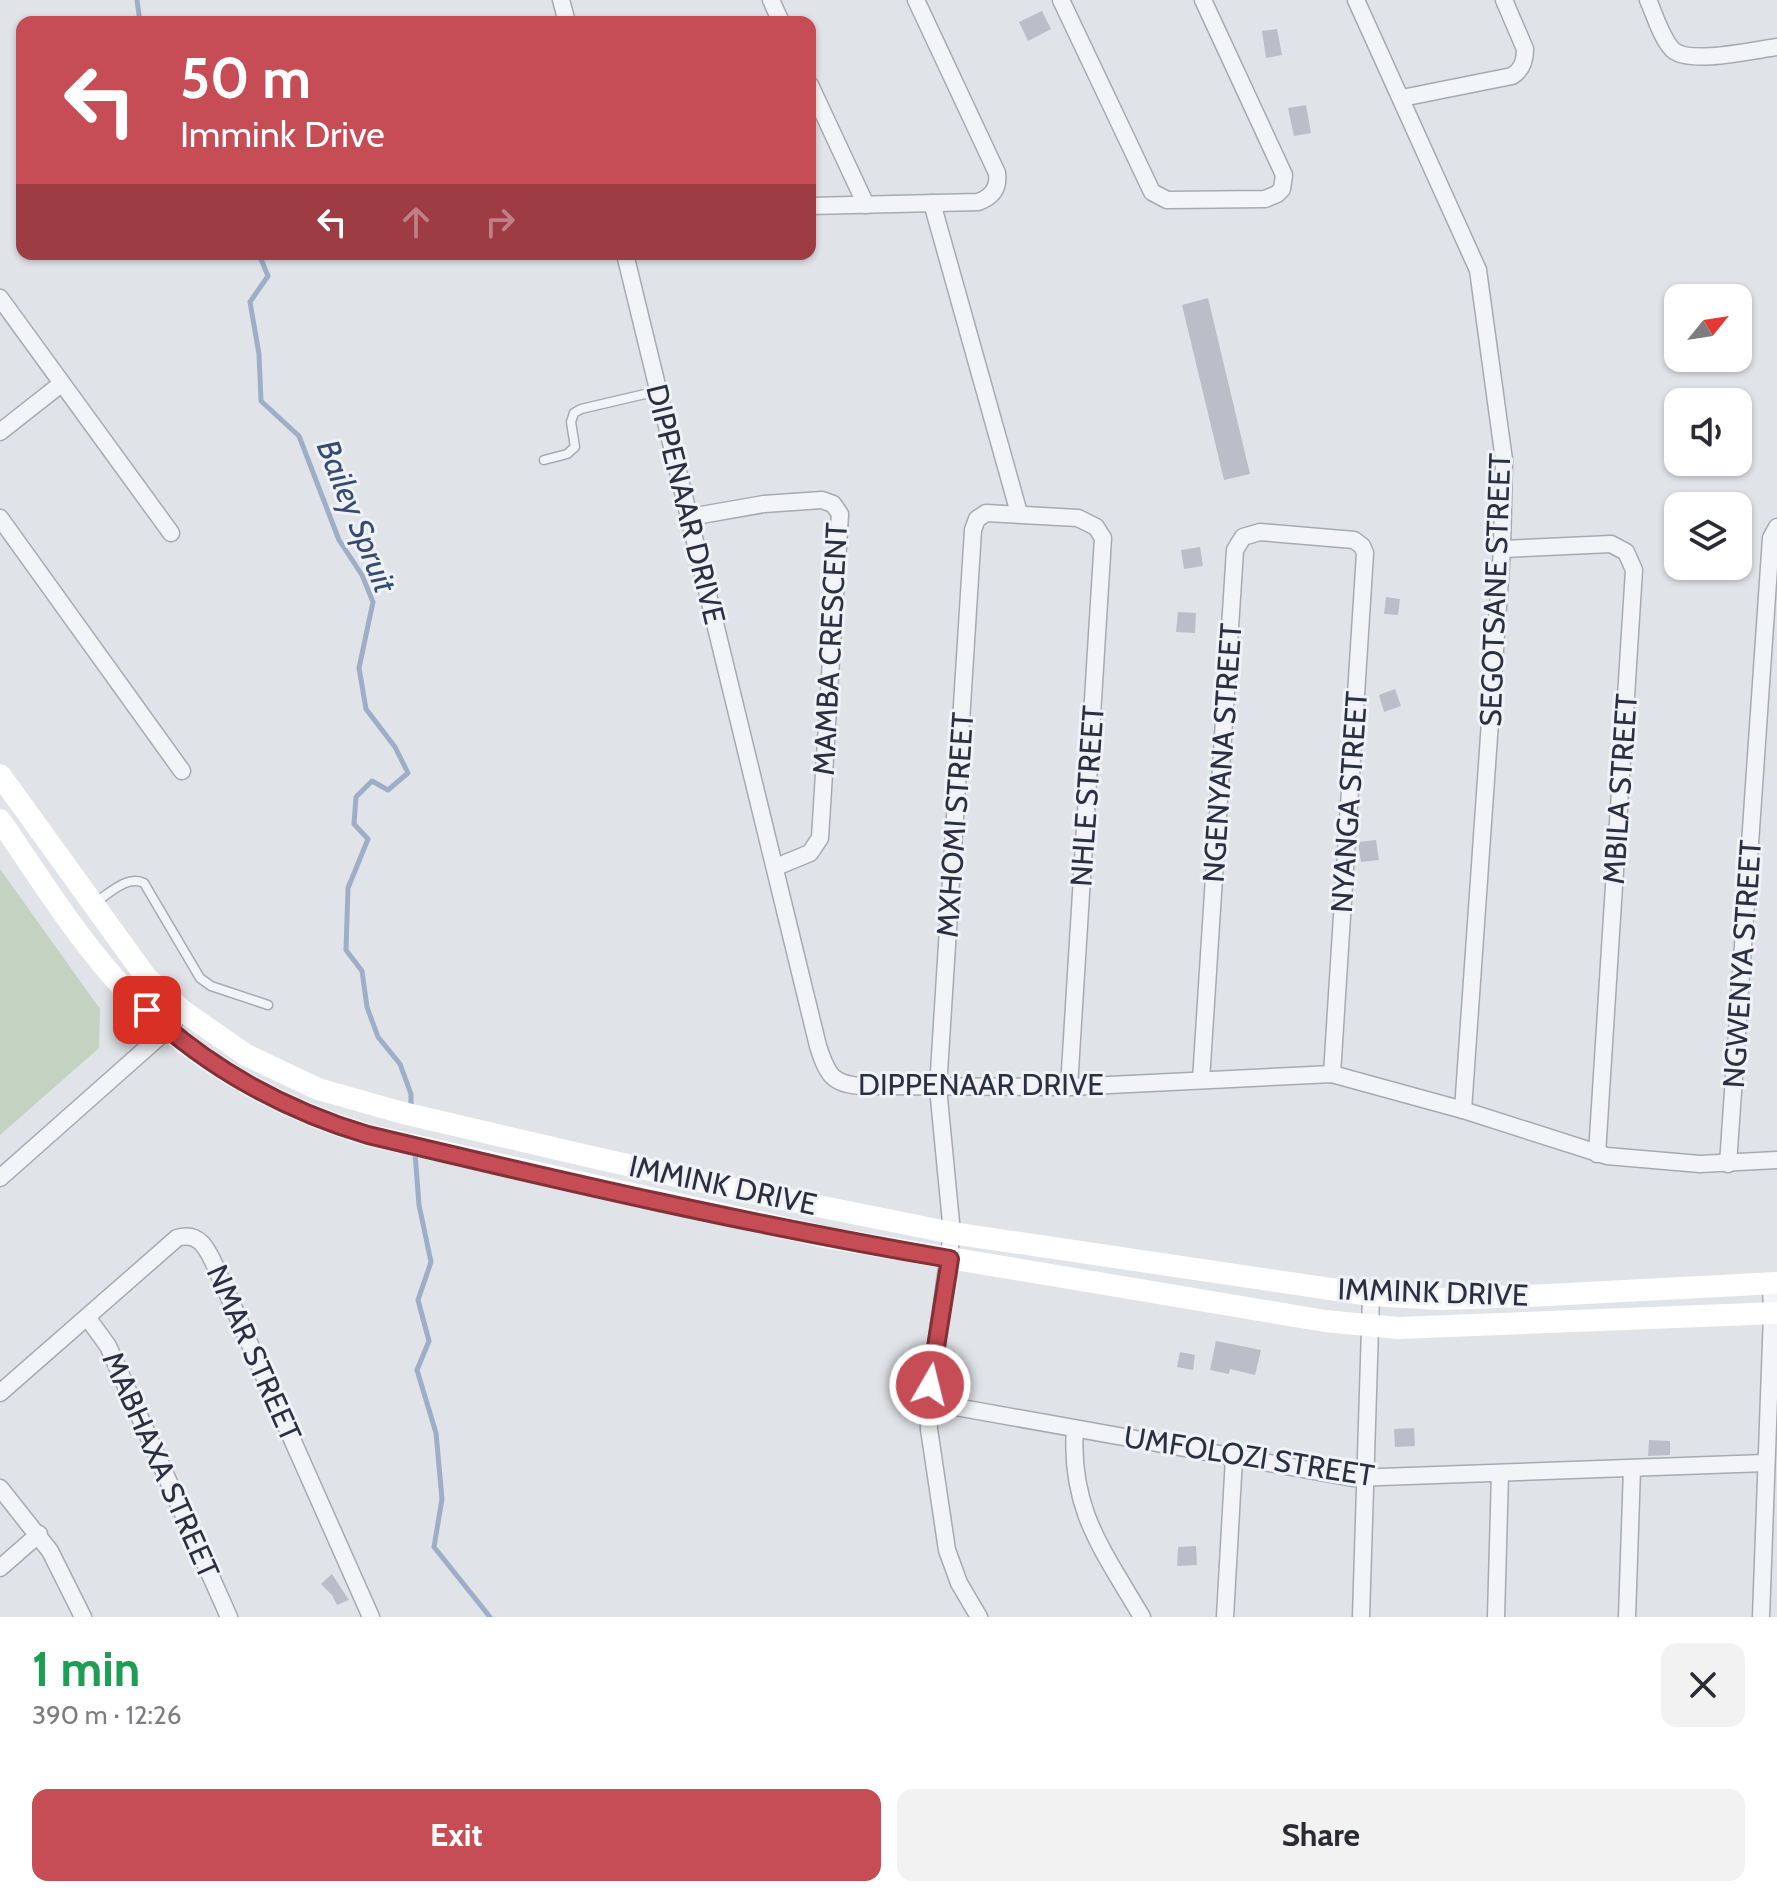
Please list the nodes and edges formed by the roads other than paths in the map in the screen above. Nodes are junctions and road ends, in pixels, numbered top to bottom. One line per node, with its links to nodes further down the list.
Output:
1 (916, 0): 10 (street)
2 (1061, 0): 3 (street)
3 (1203, 0)
4 (1356, 0): 9 (street, SEGOTSANE STREET)
5 (1504, 0): 9 (street)
6 (1648, 0): 7 (street)
7 (1777, 47)
8 (816, 98): 11 (street)
9 (1402, 98): 26 (street, SEGOTSANE STREET)
10 (932, 203): 11 (street); 19 (street)
11 (866, 205): 12 (street)
12 (816, 206)
13 (626, 260): 16 (street, DIPPENAAR DRIVE)
14 (0, 298): 15 (street)
15 (61, 384): 17 (street); 24 (street)
16 (658, 391): 18 (lane); 20 (street, DIPPENAAR DRIVE)
17 (0, 432)
18 (544, 460)
19 (1019, 513): 22 (street, MXHOMI STREET); 38 (street, MXHOMI STREET)
20 (690, 517): 30 (street, DIPPENAAR DRIVE); 30 (street, MAMBA CRESCENT)
21 (0, 518): 27 (street)
22 (1078, 518): 37 (street, NHLE STREET)
23 (1777, 527): 42 (street, NGWENYA STREET)
24 (171, 533)
25 (1350, 539): 35 (street, NYANGA STREET); 36 (street, NGENYANA STREET)
26 (1502, 549): 39 (street, SEGOTSANE STREET); 40 (street, MBILA STREET)
27 (182, 771)
28 (0, 775): 31 (main road, IMMINK DRIVE)
29 (0, 820): 34 (main road, IMMINK DRIVE)
30 (776, 867): 38 (street, DIPPENAAR DRIVE)
31 (92, 905): 32 (lane); 33 (main road, IMMINK DRIVE)
32 (268, 1005)
33 (183, 1011): 34 (street); 44 (main road, IMMINK DRIVE)
34 (167, 1030): 43 (street); 45 (main road, IMMINK DRIVE)
35 (1332, 1074): 36 (street, DIPPENAAR DRIVE); 39 (street, DIPPENAAR DRIVE)
36 (1201, 1080): 37 (street, DIPPENAAR DRIVE)
37 (1069, 1087): 38 (street, DIPPENAAR DRIVE)
38 (938, 1088): 44 (street, MXHOMI STREET)
39 (1463, 1110): 40 (street, DIPPENAAR DRIVE)
40 (1597, 1154): 42 (street, DIPPENAAR DRIVE)
41 (1777, 1160): 42 (street, DIPPENAAR DRIVE)
42 (1728, 1164)
43 (0, 1178)
44 (952, 1233): 45 (street, MXHOMI STREET); 47 (main road, IMMINK DRIVE)
45 (950, 1259): 50 (main road, IMMINK DRIVE); 52 (street, MXHOMI STREET)
46 (1774, 1284): 47 (main road, IMMINK DRIVE); 48 (street)
47 (1371, 1295): 50 (street)
48 (1774, 1314): 50 (main road, IMMINK DRIVE); 55 (street)
49 (87, 1317): 51 (street, NMAR STREET); 63 (street, MABHAXA STREET); 64 (street, NMAR STREET)
50 (1370, 1326): 58 (street)
51 (0, 1393)
52 (928, 1402): 53 (street, UMFOLOZI STREET); 65 (street, MXHOMI STREET)
53 (1075, 1429): 54 (street, UMFOLOZI STREET); 66 (street)
54 (1234, 1458): 58 (street, UMFOLOZI STREET); 67 (street)
55 (1765, 1463): 56 (street, UMFOLOZI STREET); 71 (street)
56 (1632, 1469): 57 (street, UMFOLOZI STREET); 70 (street)
57 (1500, 1474): 58 (street, UMFOLOZI STREET); 69 (street)
58 (1365, 1478): 68 (street)
59 (0, 1488): 60 (street)
60 (39, 1534): 61 (street); 62 (street)
61 (0, 1568)
62 (83, 1617)
63 (229, 1617)
64 (371, 1617)
65 (979, 1617)
66 (1142, 1617)
67 (1225, 1617)
68 (1361, 1617)
69 (1496, 1617)
70 (1627, 1617)
71 (1761, 1617)

